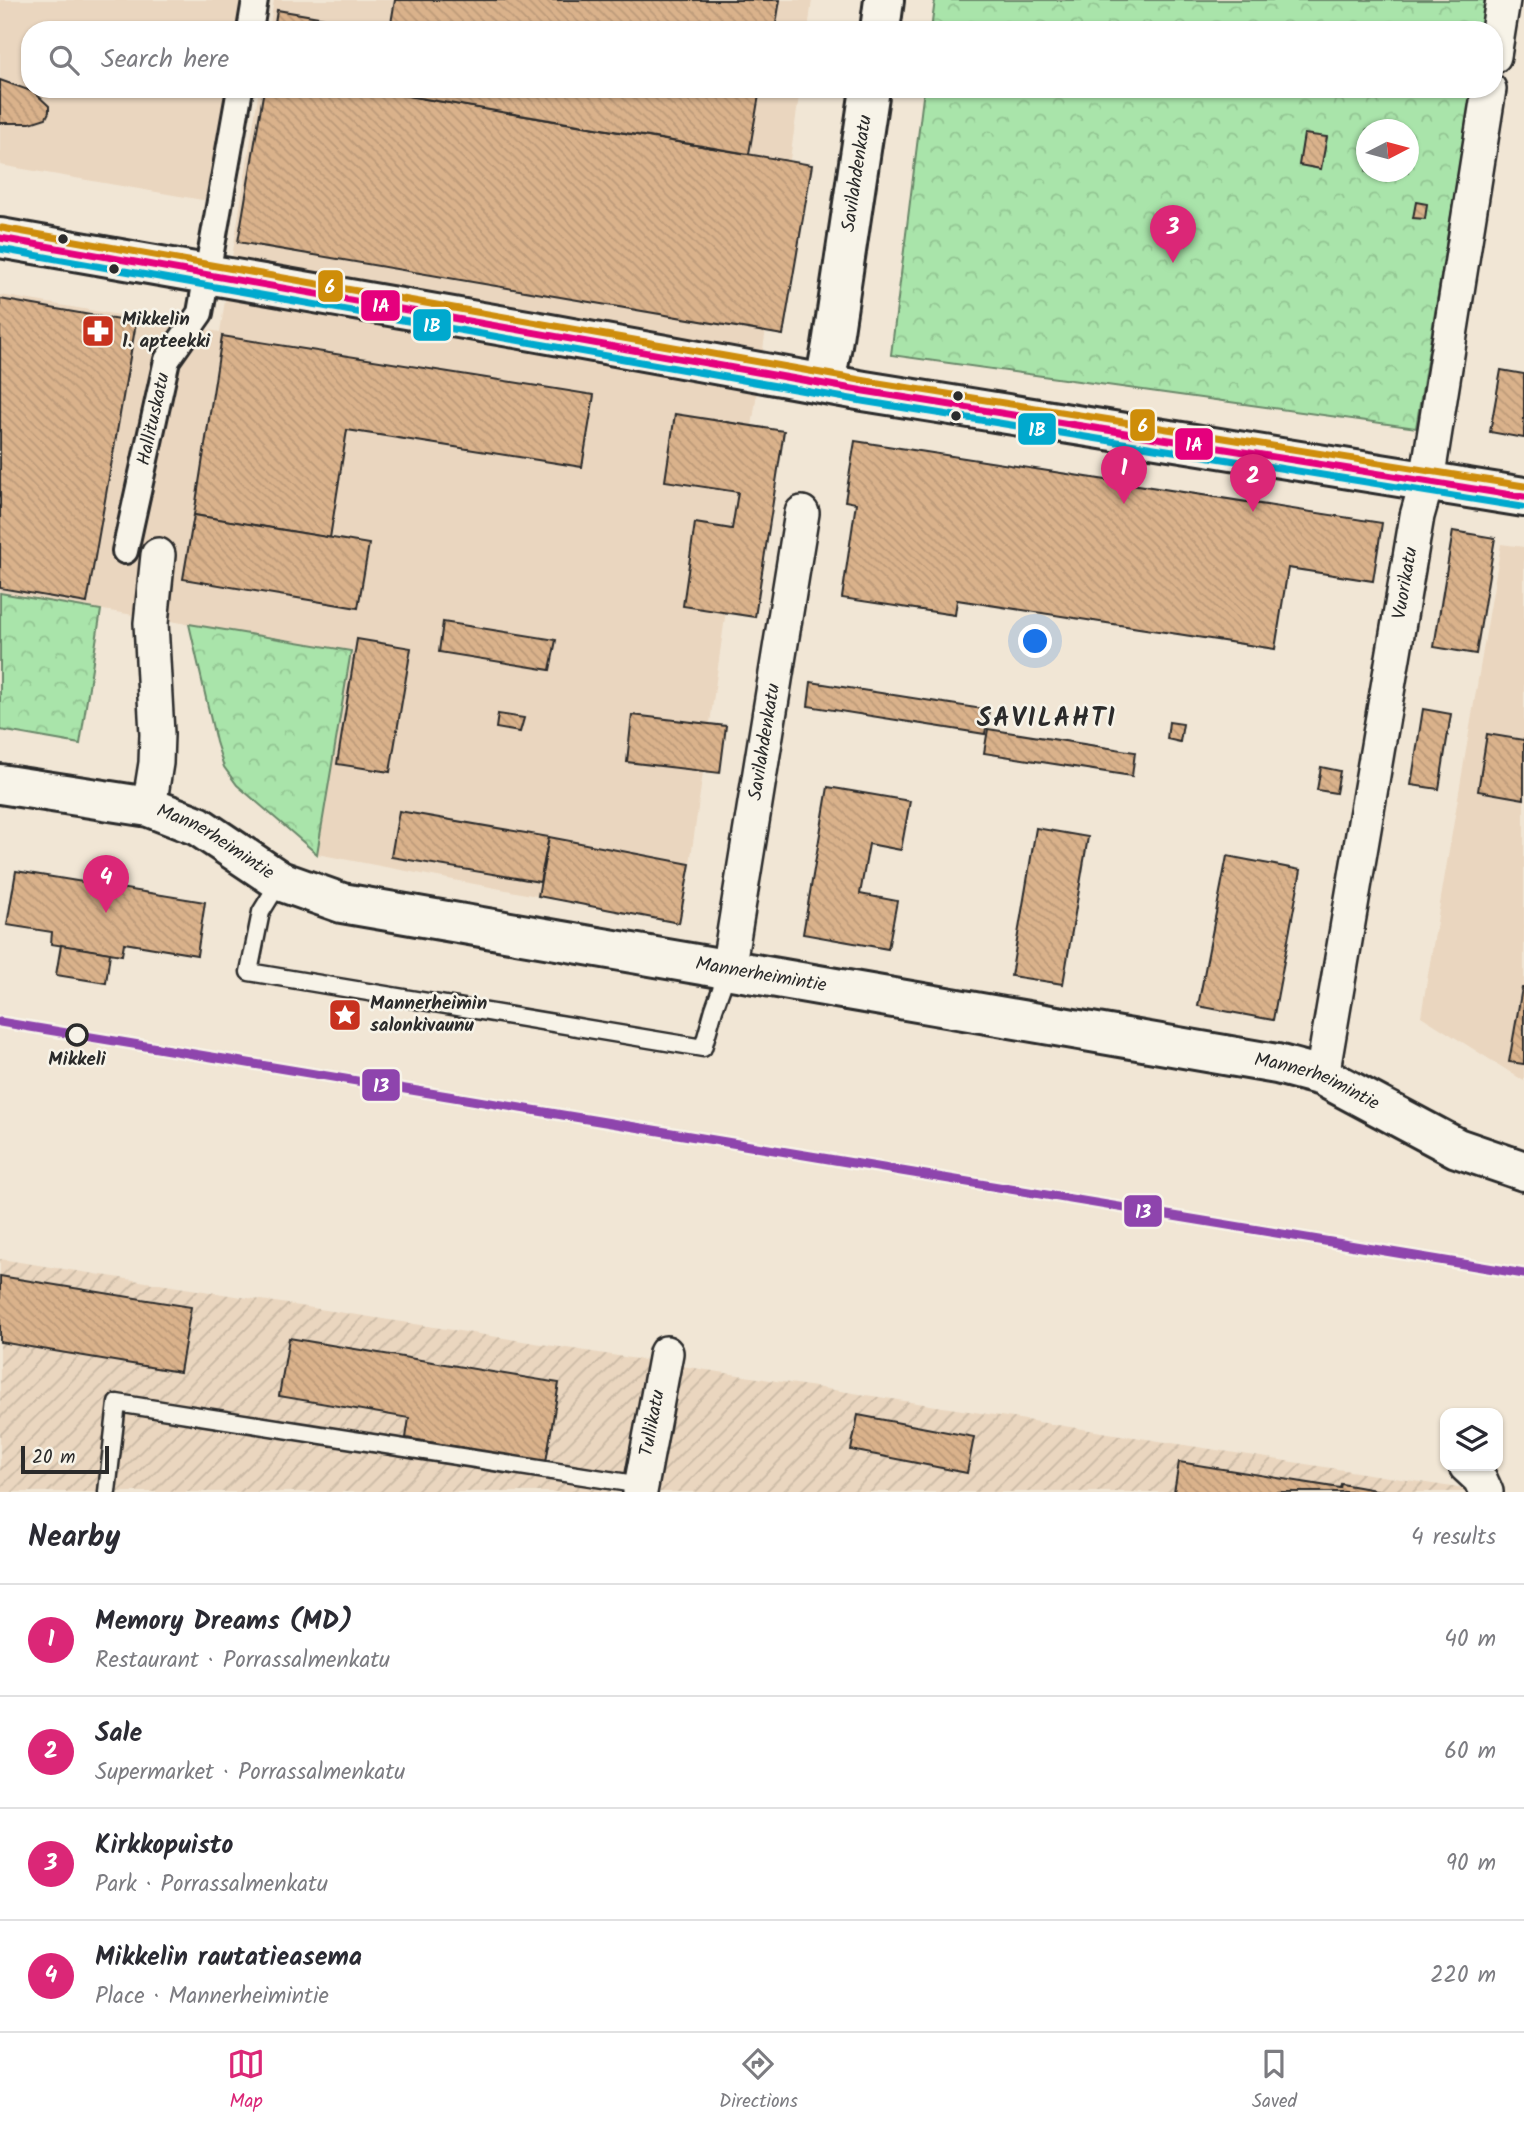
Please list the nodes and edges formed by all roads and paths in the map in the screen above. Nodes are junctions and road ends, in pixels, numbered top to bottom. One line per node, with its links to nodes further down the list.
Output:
1 (255, 0): 4 (street)
2 (884, 0): 5 (street)
3 (1503, 0): 6 (street)
4 (252, 21)
5 (881, 21)
6 (1500, 21)
7 (238, 98): 11 (street, Hallituskatu)
8 (869, 98): 12 (street, Savilahdenkatu)
9 (1488, 98): 13 (street, Vuorikatu)
10 (0, 238): 11 (street)
11 (207, 274): 12 (street); 16 (street, Hallituskatu)
12 (825, 383): 13 (street)
13 (1427, 481): 14 (street); 21 (street, Vuorikatu)
14 (1524, 497)
15 (802, 513): 20 (street, Savilahdenkatu)
16 (141, 553): 18 (street, Hallituskatu)
17 (0, 784): 18 (street, Mannerheimintie)
18 (149, 807): 19 (street, Mannerheimintie)
19 (280, 881): 20 (street, Mannerheimintie); 20 (lane)
20 (728, 970): 21 (street, Mannerheimintie)
21 (1322, 1076): 22 (street, Mannerheimintie)
22 (1524, 1171)
23 (666, 1353): 25 (street, Tullikatu)
24 (1471, 1471): 27 (street)
25 (641, 1488): 26 (lane)
26 (107, 1492)
27 (1486, 1492)

